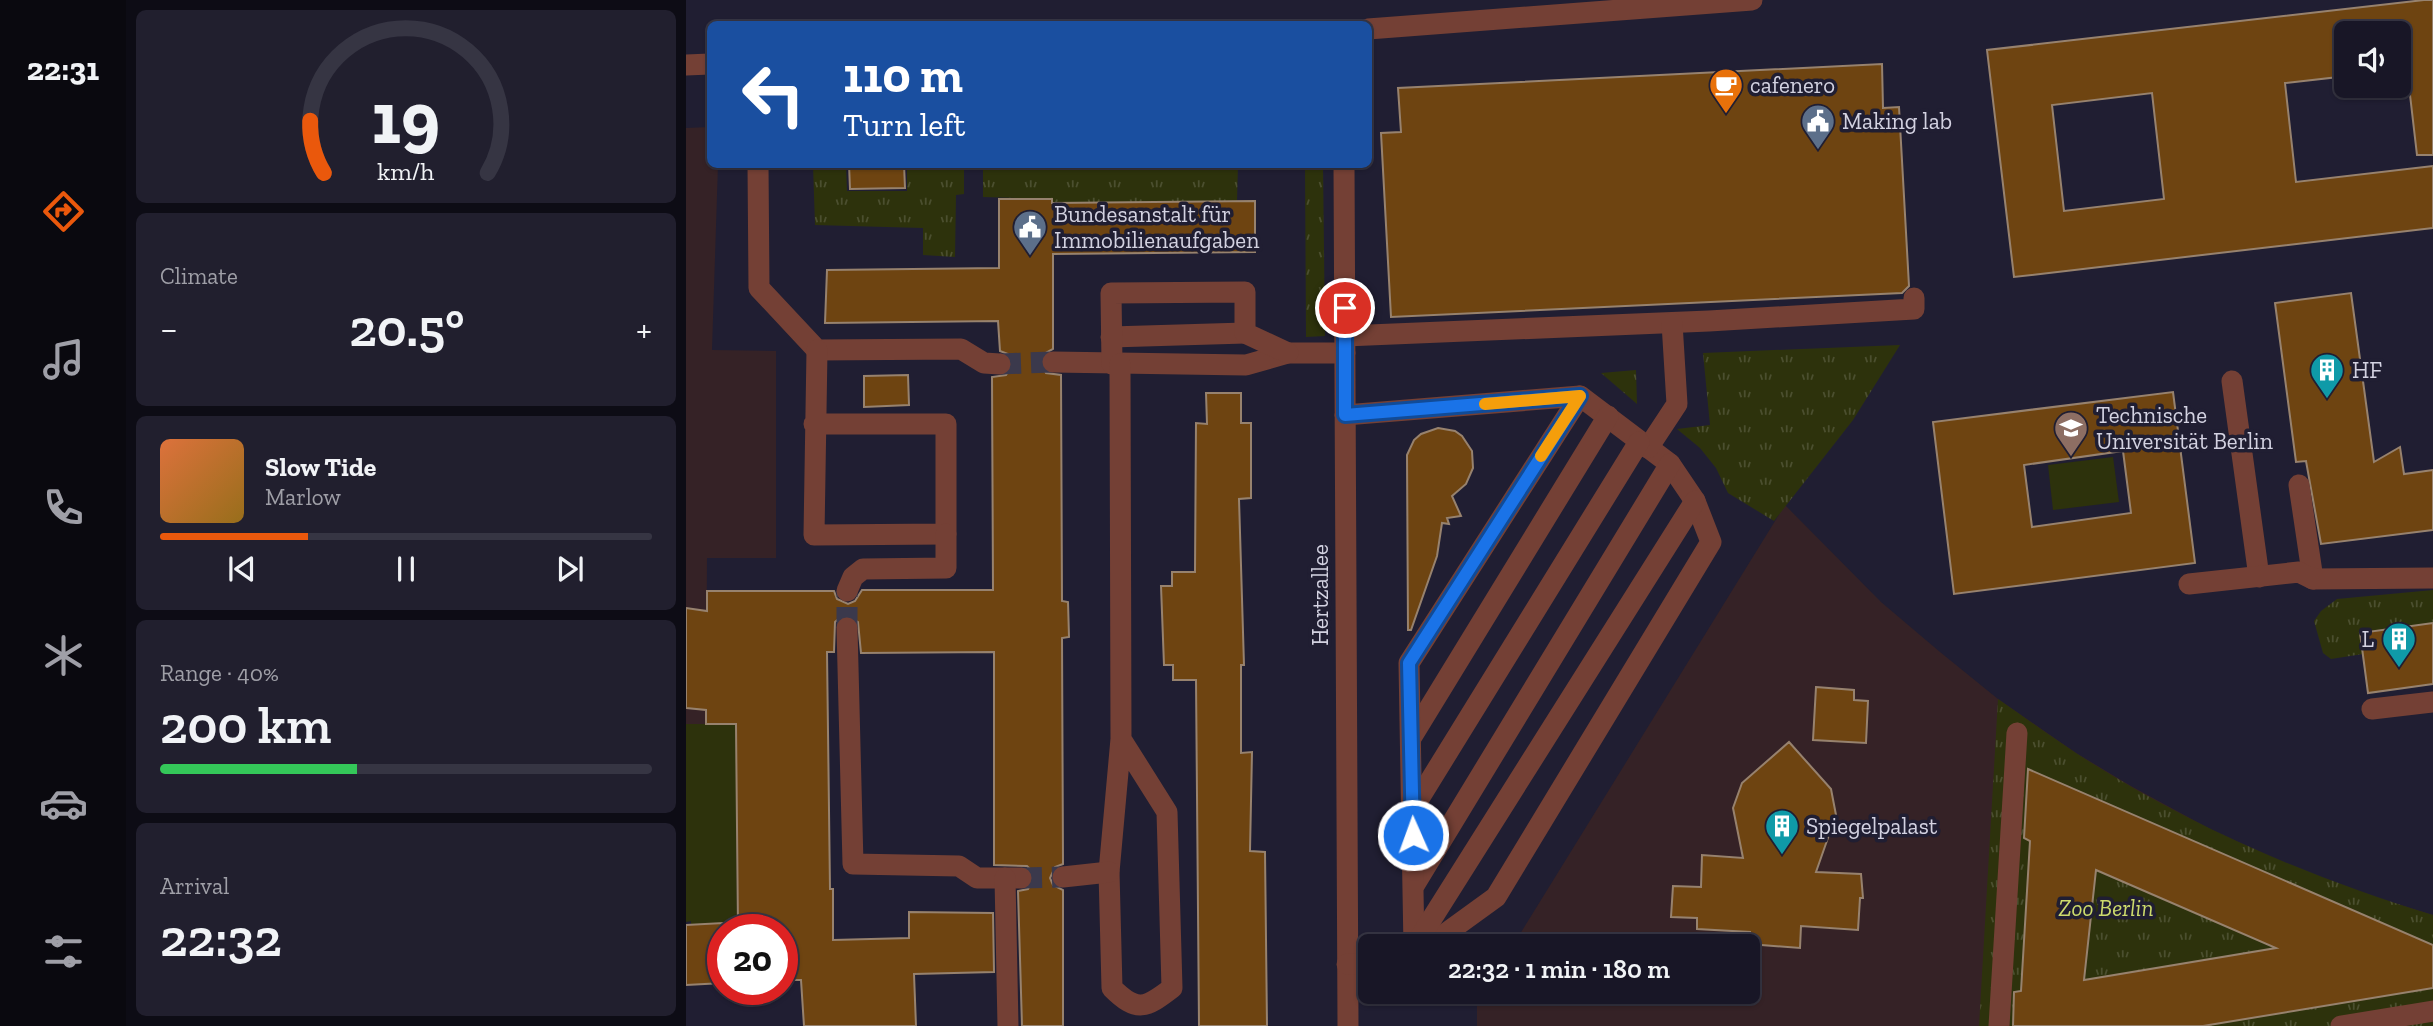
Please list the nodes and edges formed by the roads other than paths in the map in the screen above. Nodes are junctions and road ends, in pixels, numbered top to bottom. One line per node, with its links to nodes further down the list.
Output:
1 (1752, 0): 2 (street)
2 (1372, 29)
3 (707, 64): 4 (street)
4 (686, 65)
5 (758, 168): 12 (street)
6 (1344, 168): 11 (street, Hertzallee)
7 (1914, 298): 8 (street)
8 (1672, 323): 11 (street); 22 (street)
9 (1245, 333): 10 (street); 10 (street); 13 (street)
10 (1111, 337): 16 (street)
11 (1345, 344): 13 (street); 19 (street, Hertzallee)
12 (817, 350): 15 (street); 21 (street)
13 (1288, 353): 16 (street)
14 (1054, 362): 16 (street)
15 (1000, 364)
16 (1116, 364): 37 (street)
17 (2232, 381): 27 (street)
18 (1580, 396): 19 (street); 20 (street); 36 (street)
19 (1345, 415): 45 (street, Hertzallee)
20 (1608, 416): 22 (street); 36 (street)
21 (814, 424): 26 (street); 26 (street)
22 (1644, 445): 23 (street); 38 (street)
23 (1670, 464): 25 (street); 41 (street)
24 (2299, 485): 29 (street)
25 (1695, 501): 43 (street); 44 (street)
26 (946, 534): 31 (street)
27 (2259, 577): 29 (street); 30 (street)
28 (2433, 578): 29 (street)
29 (2313, 579)
30 (2189, 584)
31 (847, 591)
32 (847, 628): 48 (street)
33 (2433, 702): 34 (street)
34 (2372, 709)
35 (2017, 733): 50 (street)
36 (1411, 738): 38 (street)
37 (1121, 739): 39 (street); 39 (street)
38 (1412, 810): 41 (street)
39 (1109, 872): 40 (street)
40 (1063, 877)
41 (1415, 884): 42 (street)
42 (1414, 934)
43 (1422, 934)
44 (1445, 934)
45 (1347, 964): 46 (street); 49 (street, Hertzallee)
46 (1358, 964)
47 (2433, 1011): 51 (street)
48 (1008, 1026)
49 (1348, 1026)
50 (1998, 1026)
51 (2342, 1026)

